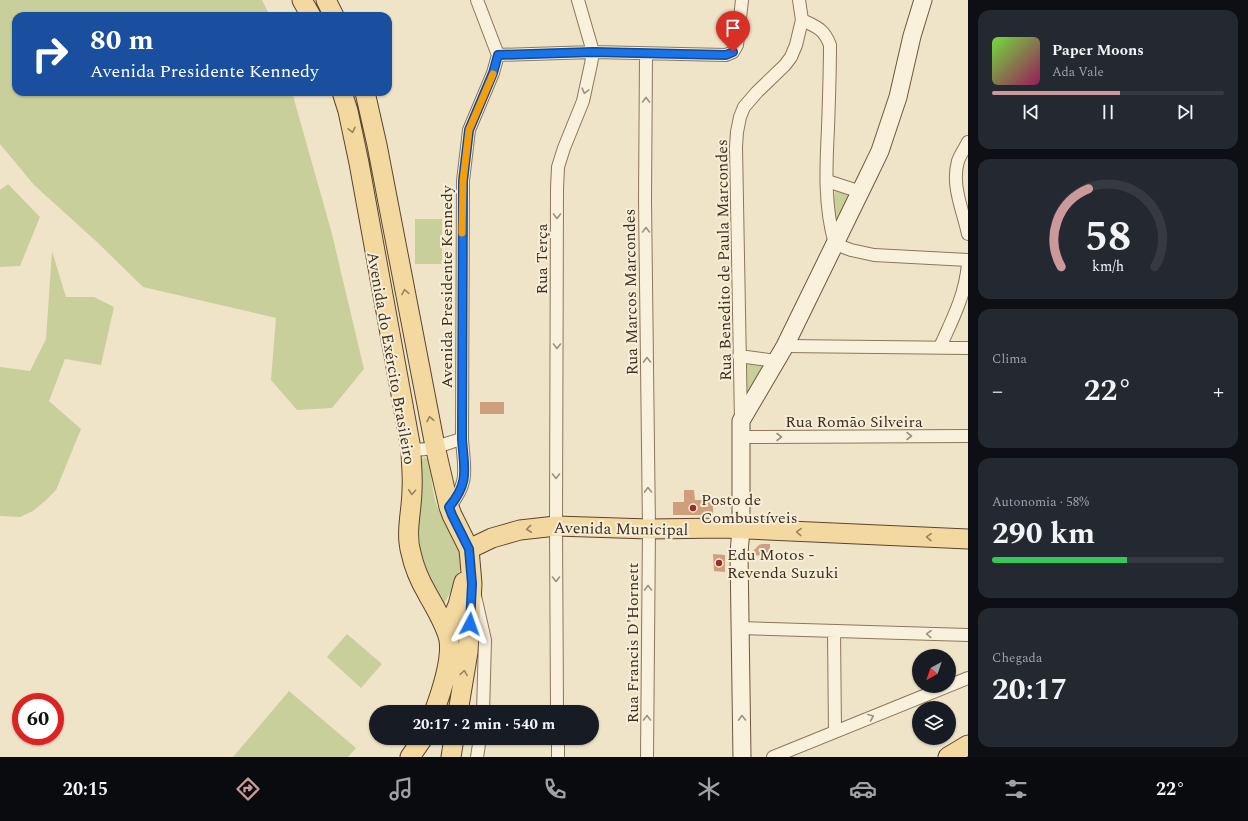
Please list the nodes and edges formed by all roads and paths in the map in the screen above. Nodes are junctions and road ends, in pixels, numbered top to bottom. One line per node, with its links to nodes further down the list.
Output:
1 (302, 0): 8 (main road)
2 (326, 0): 9 (main road)
3 (477, 0): 13 (street)
4 (578, 0): 11 (street, Rua Terça)
5 (742, 0): 12 (street)
6 (799, 0): 10 (street, Rua Benedito de Paula Marcondes)
7 (923, 0): 18 (main road)
8 (309, 12)
9 (332, 12)
10 (802, 20): 17 (street); 26 (street, Rua Benedito de Paula Marcondes)
11 (593, 52): 12 (street); 13 (street); 34 (street, Rua Terça, one-way to 34)
12 (646, 54): 35 (street, Rua Marcos Marcondes, one-way to 12)
13 (498, 55): 30 (street, Avenida Presidente Kennedy)
14 (343, 96): 32 (main road, Avenida do Exército Brasileiro, one-way to 32)
15 (366, 96): 31 (main road, Avenida do Exército Brasileiro, one-way to 15)
16 (968, 142): 19 (street)
17 (827, 181): 18 (street); 20 (street)
18 (860, 192): 20 (main road)
19 (968, 234)
20 (834, 244): 21 (street); 23 (main road)
21 (968, 260)
22 (968, 264): 24 (street)
23 (785, 346): 24 (street); 27 (main road)
24 (940, 347): 25 (street)
25 (968, 348)
26 (740, 356): 27 (street); 28 (street, Rua Benedito de Paula Marcondes)
27 (776, 361): 28 (main road)
28 (740, 429): 29 (street, Rua Romão Silveira, one-way to 29); 36 (main road)
29 (968, 436)
30 (462, 439): 31 (street); 33 (street, Avenida Presidente Kennedy)
31 (435, 446): 32 (street); 33 (main road, Avenida do Exército Brasileiro)
32 (411, 449): 43 (main road, Avenida do Exército Brasileiro, one-way to 43)
33 (449, 507): 38 (main road, Avenida do Exército Brasileiro)
34 (556, 526): 35 (main road, Avenida Municipal); 38 (main road, Avenida Municipal, one-way to 38); 48 (street, Rua Terça, one-way to 48)
35 (649, 529): 36 (main road, Avenida Municipal); 59 (street, Rua Francis D'Hornett, one-way to 35)
36 (741, 529): 37 (main road, Avenida Municipal, one-way to 36); 40 (main road)
37 (968, 539)
38 (469, 549): 39 (main road, Avenida do Exército Brasileiro); 43 (main road)
39 (472, 584): 46 (main road, Avenida do Exército Brasileiro, one-way to 39); 47 (street)
40 (740, 628): 41 (street); 60 (main road, one-way to 40)
41 (834, 631): 42 (street, one-way to 41); 49 (street)
42 (968, 635)
43 (449, 640): 45 (main road, Avenida do Exército Brasileiro)
44 (968, 678): 49 (street, one-way to 44)
45 (436, 705)
46 (463, 705)
47 (483, 705)
48 (557, 705)
49 (835, 732): 61 (street)
50 (418, 745): 55 (main road)
51 (453, 745): 56 (main road)
52 (479, 745): 57 (street)
53 (558, 745): 58 (street)
54 (968, 745): 62 (main road)
55 (410, 757)
56 (451, 757)
57 (477, 757)
58 (558, 757)
59 (647, 757)
60 (742, 757)
61 (773, 757)
62 (948, 757)

